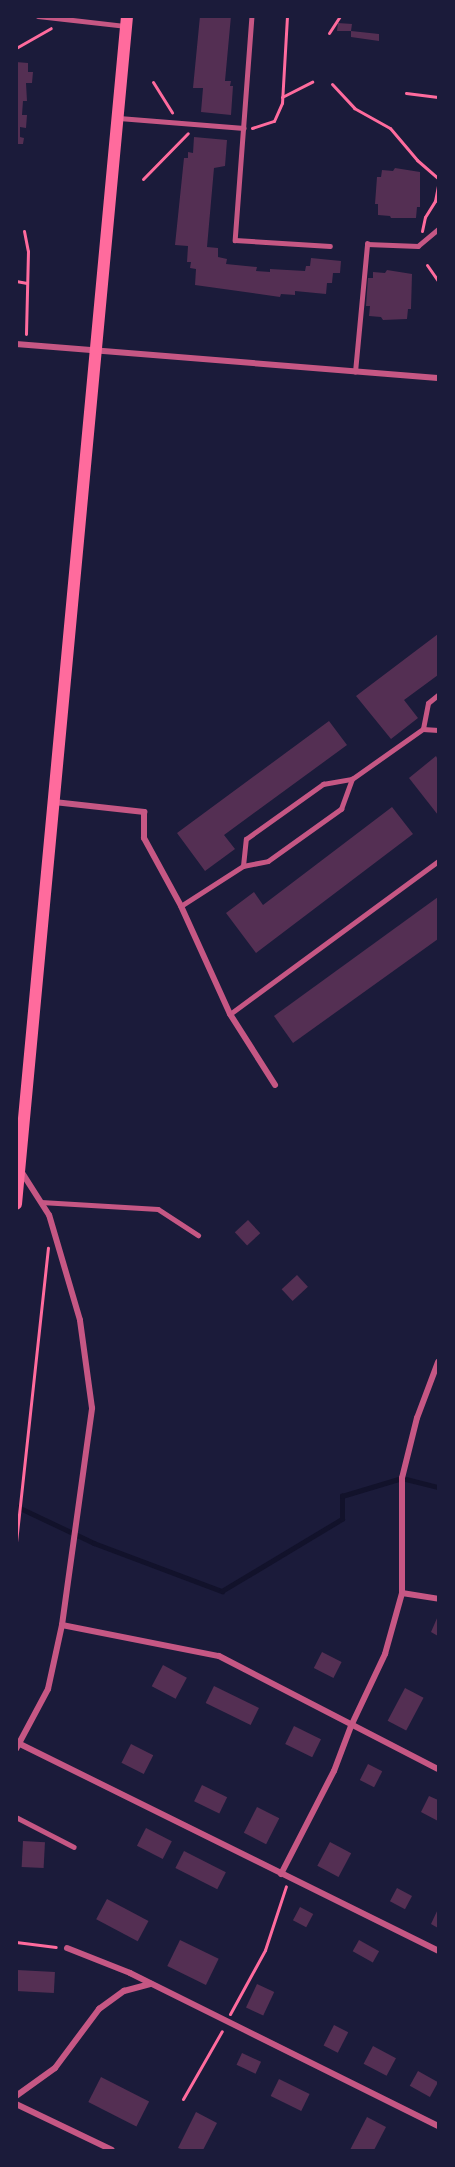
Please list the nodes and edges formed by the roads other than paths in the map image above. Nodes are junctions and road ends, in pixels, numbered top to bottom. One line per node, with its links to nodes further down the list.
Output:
1 (38, 16): 3 (lane)
2 (252, 16): 6 (lane)
3 (64, 18): 4 (lane)
4 (126, 21): 5 (main road)
5 (118, 118): 6 (lane); 10 (main road)
6 (244, 128): 8 (lane)
7 (438, 230): 11 (lane)
8 (330, 246)
9 (16, 344): 10 (street)
10 (94, 352): 11 (street); 17 (main road)
11 (356, 372): 12 (street)
12 (438, 378)
13 (438, 695): 14 (lane)
14 (423, 729): 15 (lane); 16 (lane)
15 (438, 729)
16 (352, 779): 19 (lane); 19 (lane)
17 (54, 802): 20 (street); 23 (main road)
18 (438, 861): 21 (lane)
19 (243, 866): 20 (lane)
20 (181, 906): 21 (street)
21 (230, 1014): 22 (street)
22 (275, 1085)
23 (20, 1169): 24 (street); 25 (main road)
24 (41, 1202): 26 (lane); 30 (street)
25 (16, 1204)
26 (198, 1235)
27 (438, 1362): 28 (street)
28 (402, 1593): 29 (street); 31 (street)
29 (438, 1599)
30 (62, 1625): 31 (street); 32 (street)
31 (351, 1726): 33 (street); 36 (street)
32 (18, 1746): 36 (street)
33 (438, 1769)
34 (16, 1817): 35 (lane)
35 (74, 1847)
36 (281, 1874): 38 (street)
37 (67, 1948): 39 (street)
38 (438, 1951)
39 (152, 1984): 40 (street); 42 (street)
40 (16, 2096)
41 (16, 2104): 43 (street)
42 (438, 2126)
43 (112, 2151)

